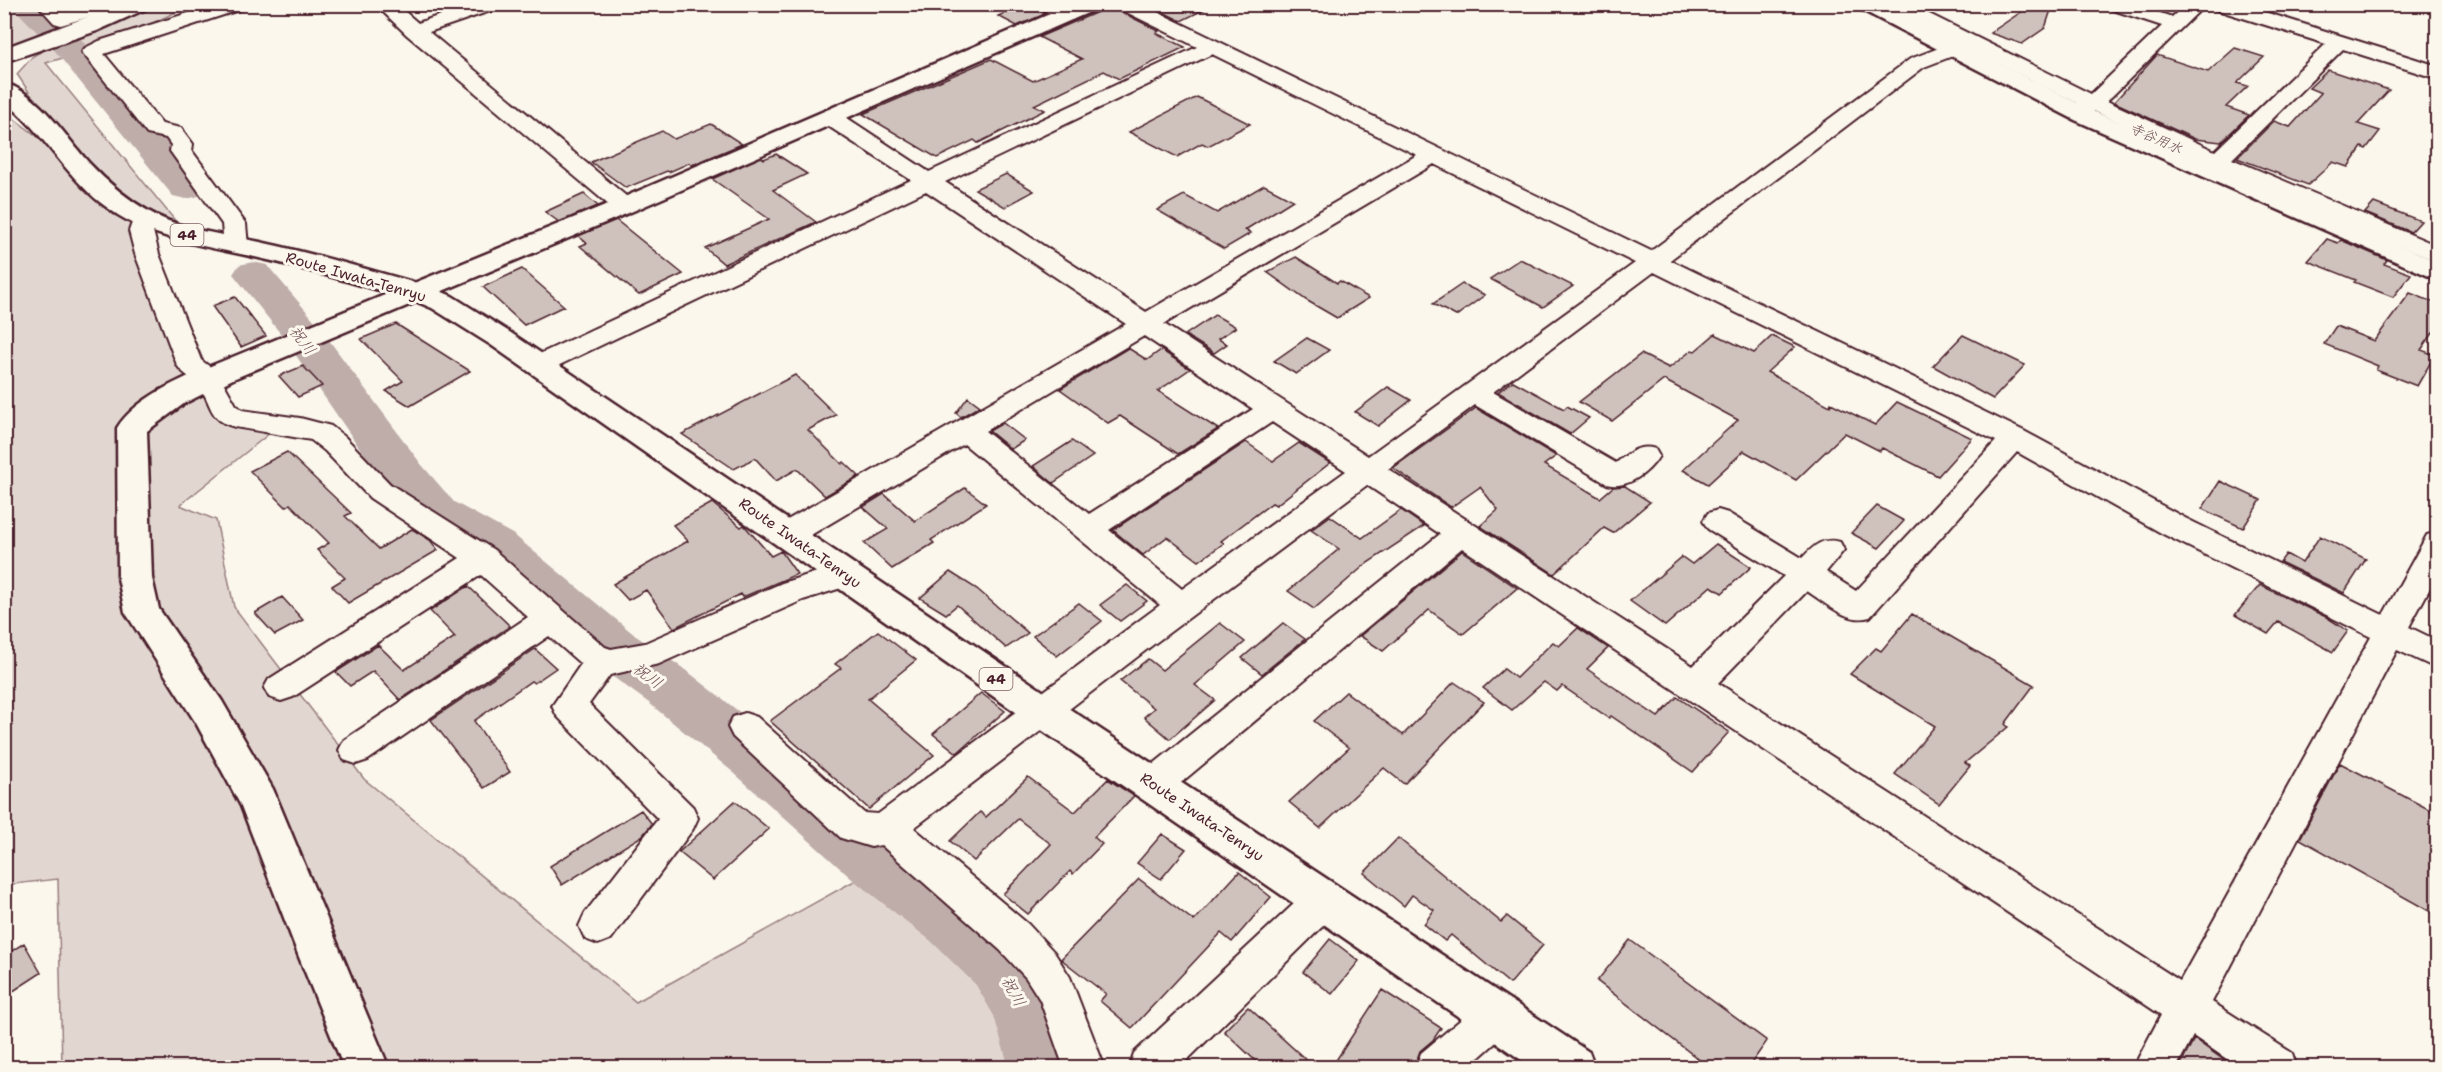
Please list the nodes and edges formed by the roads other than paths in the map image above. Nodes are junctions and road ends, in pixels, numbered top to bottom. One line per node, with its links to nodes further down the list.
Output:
1 (46, 4): 2 (street)
2 (112, 4)
3 (141, 4): 21 (street)
4 (238, 4): 31 (street)
5 (384, 4): 17 (street)
6 (492, 4): 17 (street)
7 (1047, 4): 15 (street)
8 (1092, 4): 15 (street)
9 (1125, 4): 19 (street)
10 (1865, 4): 20 (street)
11 (1893, 4): 24 (street)
12 (2114, 4): 16 (street)
13 (2197, 4): 16 (street)
14 (2218, 4): 18 (street)
15 (1067, 15): 25 (street)
16 (2174, 24): 24 (street)
17 (414, 31): 29 (street)
18 (2339, 42): 22 (street); 27 (street)
19 (1212, 47): 26 (street); 28 (street)
20 (1952, 50): 24 (street); 33 (street)
21 (4, 56)
22 (2438, 73)
23 (4, 90): 30 (street, Route Iwata-Tenryu / 44)
24 (2085, 107): 27 (street); 34 (street)
25 (830, 117): 28 (street); 29 (street)
26 (1433, 155): 33 (street); 36 (street)
27 (2218, 161): 32 (street)
28 (928, 182): 36 (street); 37 (street)
29 (624, 206): 35 (street)
30 (143, 219): 31 (street, Route Iwata-Tenryu / 44); 38 (street)
31 (236, 246): 35 (street, Route Iwata-Tenryu / 44)
32 (2438, 255)
33 (1654, 262): 39 (street); 42 (street)
34 (2438, 273)
35 (418, 292): 37 (street, Route Iwata-Tenryu / 44); 38 (street)
36 (1144, 324): 40 (street); 41 (street)
37 (540, 364): 48 (street, Route Iwata-Tenryu / 44)
38 (209, 379): 51 (street); 70 (street)
39 (1474, 393): 43 (street); 44 (street)
40 (1273, 408): 44 (street); 46 (street)
41 (965, 430): 46 (street); 48 (street)
42 (2014, 438): 53 (street); 56 (street)
43 (1645, 456)
44 (1368, 470): 47 (street); 54 (street)
45 (1718, 521): 53 (street)
46 (1088, 529): 54 (street)
47 (1462, 532): 59 (street); 64 (street)
48 (788, 534): 52 (street, Route Iwata-Tenryu / 44)
49 (2438, 543): 56 (street)
50 (1829, 550): 53 (street)
51 (483, 558): 55 (street); 60 (street)
52 (846, 575): 58 (street); 61 (street, Route Iwata-Tenryu / 44)
53 (1804, 575): 59 (street)
54 (1182, 606): 61 (street)
55 (551, 618): 58 (street); 63 (street)
56 (2391, 633): 57 (street); 68 (street)
57 (2438, 656)
58 (603, 659): 67 (street)
59 (1695, 685): 68 (street)
60 (281, 688)
61 (1040, 709): 64 (street, Route Iwata-Tenryu / 44); 65 (street)
62 (745, 727): 65 (street)
63 (356, 750)
64 (1154, 785): 66 (street, Route Iwata-Tenryu / 44)
65 (887, 828): 71 (street)
66 (1325, 899): 69 (street, Route Iwata-Tenryu / 44); 72 (street)
67 (598, 926)
68 (2187, 1008): 75 (street); 76 (street)
69 (1497, 1015): 73 (street); 74 (street, Route Iwata-Tenryu / 44)
70 (367, 1068)
71 (1085, 1068)
72 (1149, 1068)
73 (1436, 1068)
74 (1573, 1068)
75 (2153, 1068)
76 (2277, 1068)

